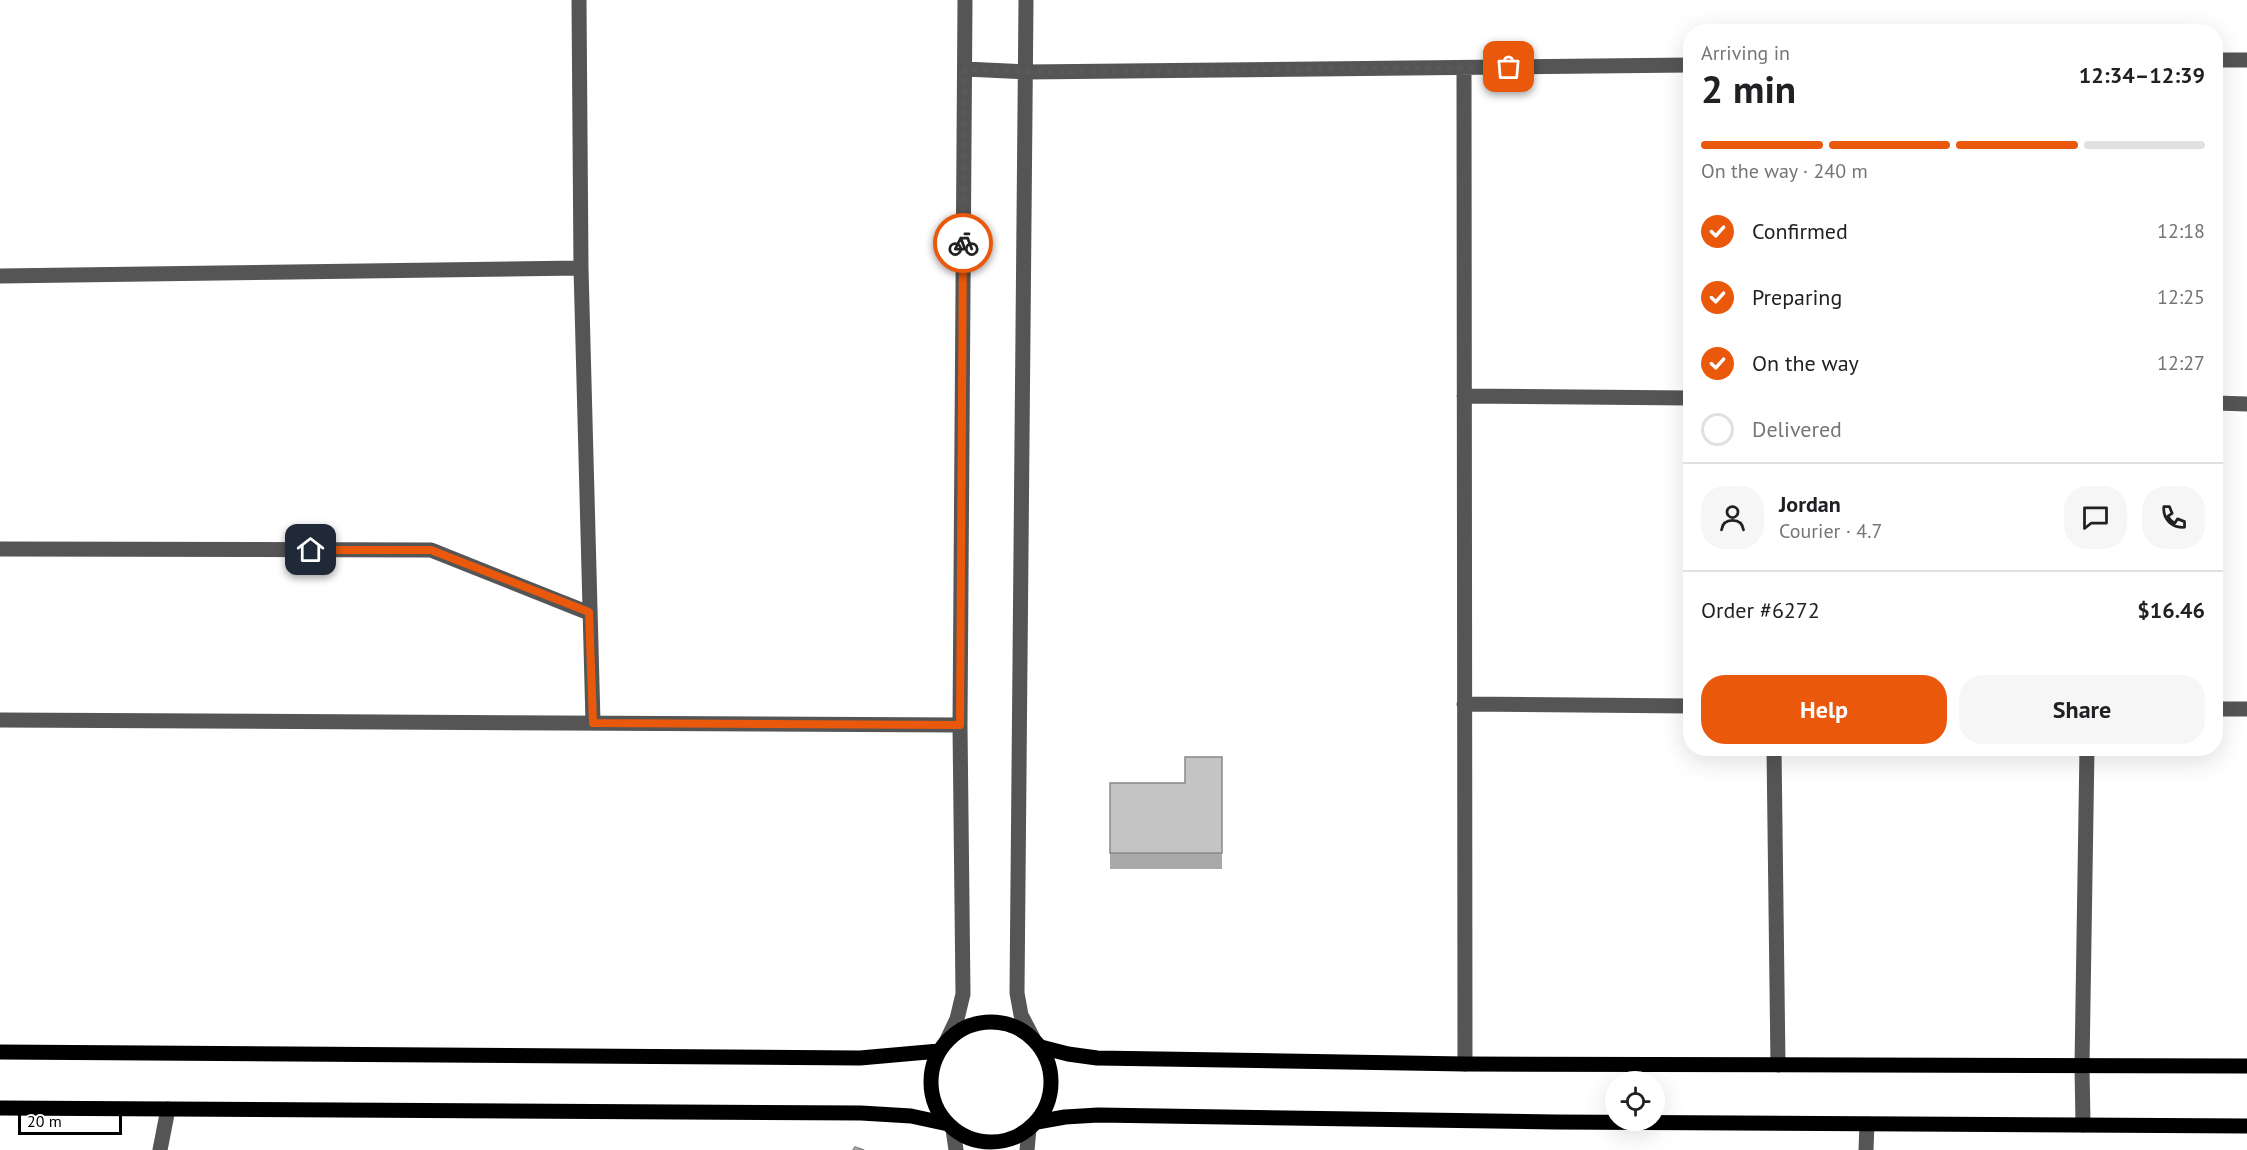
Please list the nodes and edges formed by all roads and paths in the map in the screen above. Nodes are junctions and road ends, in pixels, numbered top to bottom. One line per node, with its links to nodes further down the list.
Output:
1 (579, 0): 10 (street)
2 (965, 0): 8 (street)
3 (1026, 0): 9 (street)
4 (2223, 60): 5 (street)
5 (2247, 60)
6 (1683, 66): 7 (street)
7 (1464, 68): 9 (street); 12 (street)
8 (965, 69): 9 (street); 24 (street)
9 (1026, 72): 27 (street)
10 (581, 268): 11 (street); 17 (street)
11 (0, 276)
12 (1464, 396): 13 (street); 18 (street)
13 (1683, 398)
14 (2223, 403): 15 (street)
15 (2247, 404)
16 (0, 549): 17 (street)
17 (589, 612): 23 (street)
18 (1464, 704): 19 (street); 30 (street)
19 (1683, 705)
20 (2223, 709): 21 (street)
21 (2247, 709)
22 (0, 720): 23 (street)
23 (593, 723): 24 (street)
24 (960, 725): 28 (street)
25 (1774, 756): 31 (street)
26 (2086, 756): 32 (street)
27 (1037, 1042): 28 (main road); 30 (main road); 37 (main road)
28 (942, 1046): 29 (main road); 40 (main road)
29 (0, 1052)
30 (1465, 1064): 31 (main road)
31 (1778, 1065): 32 (main road)
32 (2082, 1066): 33 (main road); 38 (street)
33 (2247, 1066)
34 (0, 1108): 35 (main road)
35 (168, 1109): 40 (main road); 41 (street)
36 (1867, 1124): 37 (main road); 38 (main road); 44 (street)
37 (1033, 1125): 40 (main road); 43 (street)
38 (2083, 1125): 39 (main road)
39 (2247, 1126)
40 (951, 1127): 42 (street)
41 (160, 1150)
42 (956, 1150)
43 (1027, 1150)
44 (1866, 1150)

